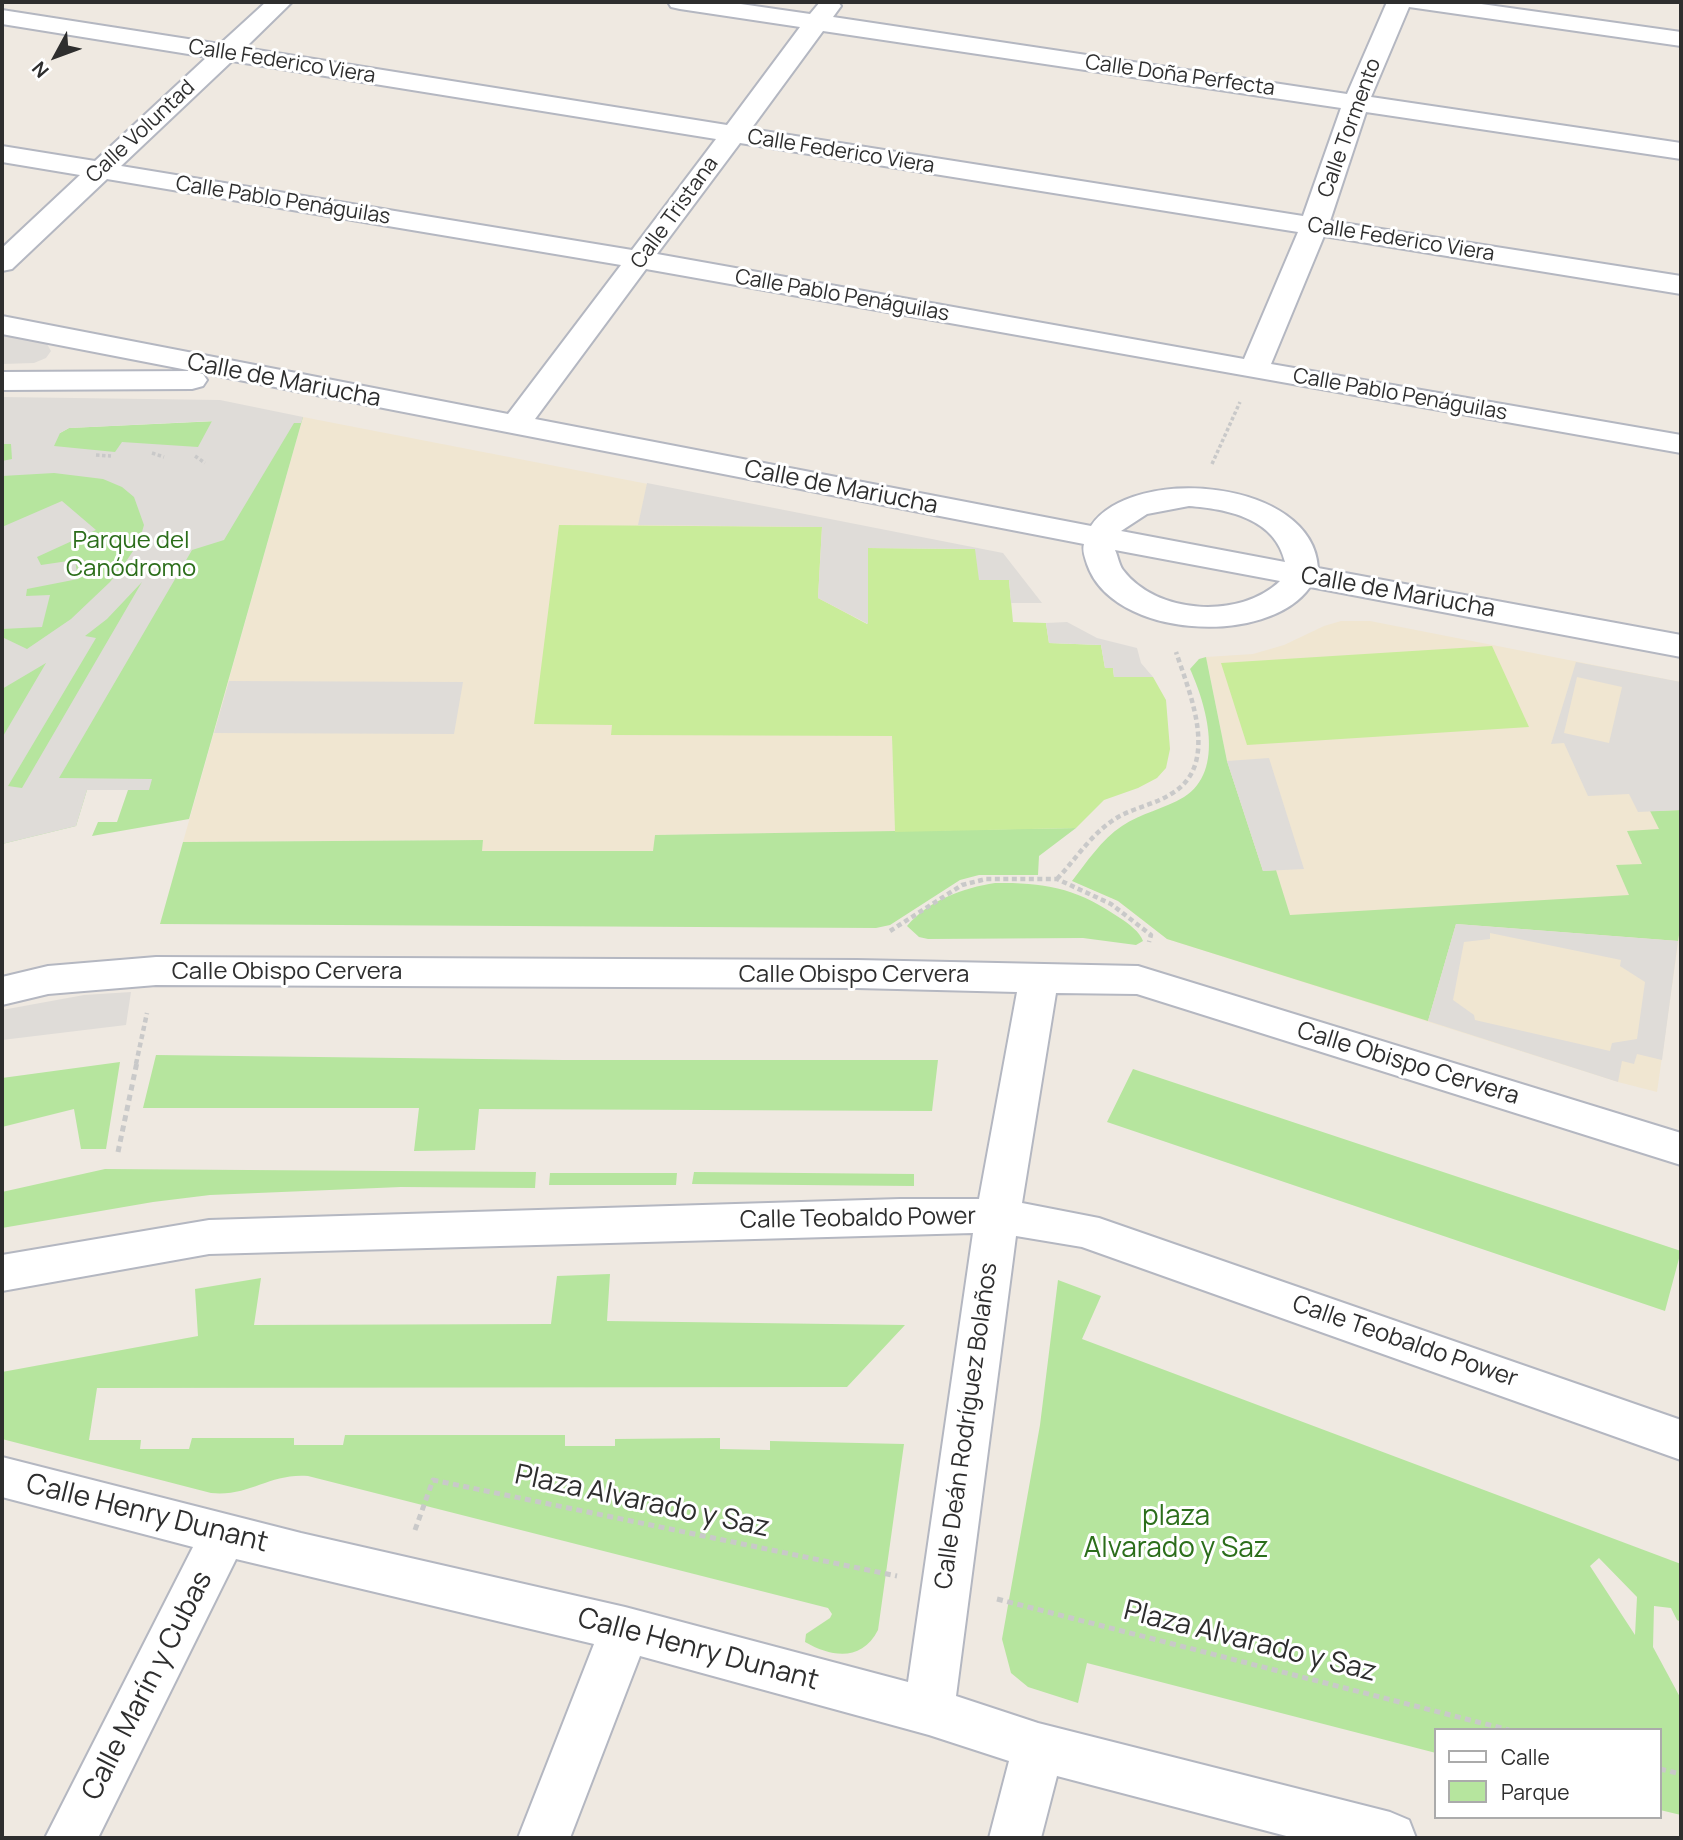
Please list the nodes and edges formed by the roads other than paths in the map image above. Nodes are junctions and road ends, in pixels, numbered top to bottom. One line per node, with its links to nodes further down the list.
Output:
1 (280, 2): 8 (street, Calle Voluntad)
2 (680, 2): 5 (street, Calle Doña Perfecta)
3 (1399, 2): 9 (street, Calle Tormento)
4 (1417, 2): 7 (street)
5 (825, 12): 9 (street, Calle Doña Perfecta); 10 (street, Calle Tristana)
6 (2, 17): 8 (street, Calle Federico Viera)
7 (1681, 39)
8 (226, 53): 10 (street, Calle Federico Viera); 13 (street, Calle Voluntad)
9 (1356, 102): 11 (street, Calle Doña Perfecta); 14 (street, Calle Tormento)
10 (730, 135): 14 (street, Calle Federico Viera); 15 (street, Calle Tristana)
11 (1681, 150)
12 (2, 154): 13 (street, Calle Pablo Penáguilas)
13 (100, 171): 15 (street, Calle Pablo Penáguilas); 16 (street, Calle Voluntad)
14 (1314, 226): 17 (street, Calle Federico Viera); 20 (street, Calle Tormento)
15 (642, 260): 20 (street, Calle Pablo Penáguilas); 23 (street, Calle Tristana)
16 (2, 263)
17 (1681, 285)
18 (2, 325): 19 (street, Calle de Mariucha)
19 (68, 338): 21 (street, Calle de Mariucha); 22 (street)
20 (1254, 370): 24 (street, Calle Pablo Penáguilas)
21 (275, 380): 22 (street); 23 (street, Calle de Mariucha)
22 (12, 381)
23 (516, 424): 25 (street, Calle de Mariucha)
24 (1681, 444)
25 (1100, 537): 26 (street, Calle de Mariucha); 26 (street); 26 (street)
26 (1300, 575): 27 (street, Calle de Mariucha)
27 (1681, 646)
28 (1039, 976): 29 (street, Calle Obispo Cervera); 30 (street, Calle Obispo Cervera); 31 (street, Calle Deán Rodríguez Bolaños)
29 (2, 991)
30 (1681, 1149)
31 (998, 1216): 32 (street, Calle Teobaldo Power); 33 (street, Calle Teobaldo Power); 37 (street, Calle Deán Rodríguez Bolaños)
32 (2, 1273)
33 (1681, 1440)
34 (2, 1477): 35 (street, Calle Henry Dunant)
35 (224, 1534): 36 (street, Calle Henry Dunant); 39 (street, Calle Marín y Cubas)
36 (625, 1629): 37 (street, Calle Henry Dunant); 40 (street)
37 (929, 1711): 38 (street, Calle Henry Dunant)
38 (1038, 1747): 41 (street); 42 (street, Calle Henry Dunant)
39 (71, 1838)
40 (544, 1838)
41 (1015, 1838)
42 (1390, 1838)

